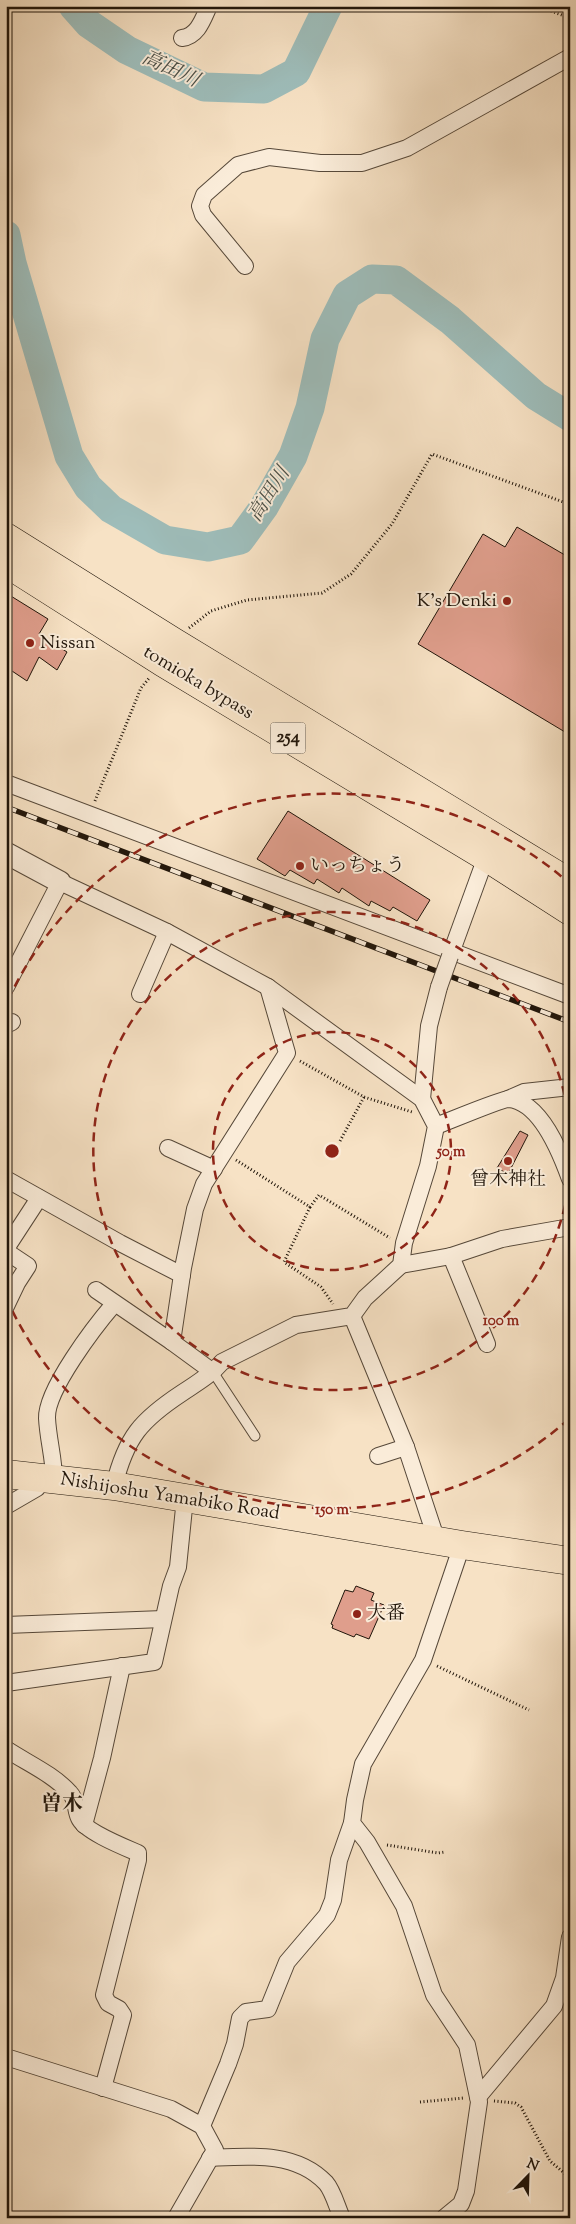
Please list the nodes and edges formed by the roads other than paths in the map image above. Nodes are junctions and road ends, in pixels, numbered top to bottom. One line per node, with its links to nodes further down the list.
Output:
1 (210, 6): 2 (street)
2 (182, 38)
3 (570, 57): 4 (street)
4 (245, 266)
5 (6, 537): 7 (highway, tomioka bypass / 254)
6 (6, 563): 7 (highway, tomioka bypass / 254)
7 (168, 652): 10 (highway, tomioka bypass / 254); 12 (highway, tomioka bypass / 254)
8 (6, 783): 15 (street)
9 (6, 853): 11 (street)
10 (486, 857): 13 (highway, tomioka bypass / 254); 15 (street)
11 (60, 882): 14 (street); 16 (street)
12 (570, 883)
13 (570, 911)
14 (167, 932): 17 (street); 18 (street)
15 (450, 954): 19 (street); 22 (street, bridge)
16 (6, 987)
17 (268, 987): 22 (street); 25 (street)
18 (140, 994)
19 (570, 996)
20 (570, 1087): 21 (street)
21 (508, 1099): 23 (street); 27 (street)
22 (425, 1105): 23 (street)
23 (436, 1126): 31 (street)
24 (168, 1148): 25 (street)
25 (214, 1169): 32 (street)
26 (6, 1179): 28 (street)
27 (570, 1179)
28 (39, 1198): 32 (street); 35 (street)
29 (570, 1227): 30 (street)
30 (451, 1256): 31 (street); 38 (street)
31 (401, 1265): 36 (street)
32 (182, 1275): 37 (street)
33 (96, 1290): 34 (street)
34 (114, 1304): 37 (street); 43 (street)
35 (6, 1306)
36 (344, 1317): 39 (street); 41 (street)
37 (172, 1342): 39 (street)
38 (487, 1344)
39 (213, 1372): 40 (lane); 44 (street)
40 (255, 1436)
41 (406, 1447): 42 (street); 47 (street)
42 (378, 1456)
43 (26, 1477): 44 (highway, Nishijoshu Yamabiko Road); 46 (street)
44 (114, 1486): 45 (highway, Nishijoshu Yamabiko Road)
45 (185, 1498): 47 (highway, Nishijoshu Yamabiko Road); 49 (street)
46 (6, 1506)
47 (449, 1543): 48 (highway, Nishijoshu Yamabiko Road); 54 (street)
48 (569, 1558)
49 (163, 1619): 50 (street); 51 (street)
50 (6, 1625)
51 (122, 1666): 52 (street); 55 (street)
52 (6, 1682)
53 (6, 1750): 55 (street)
54 (352, 1823): 59 (street); 60 (street)
55 (84, 1825): 58 (street)
56 (570, 1937): 59 (street)
57 (6, 2057): 58 (street)
58 (103, 2088): 60 (street)
59 (478, 2099): 64 (street)
60 (202, 2126): 61 (street)
61 (210, 2158): 62 (street); 63 (street)
62 (176, 2218)
63 (342, 2218)
64 (444, 2218)

